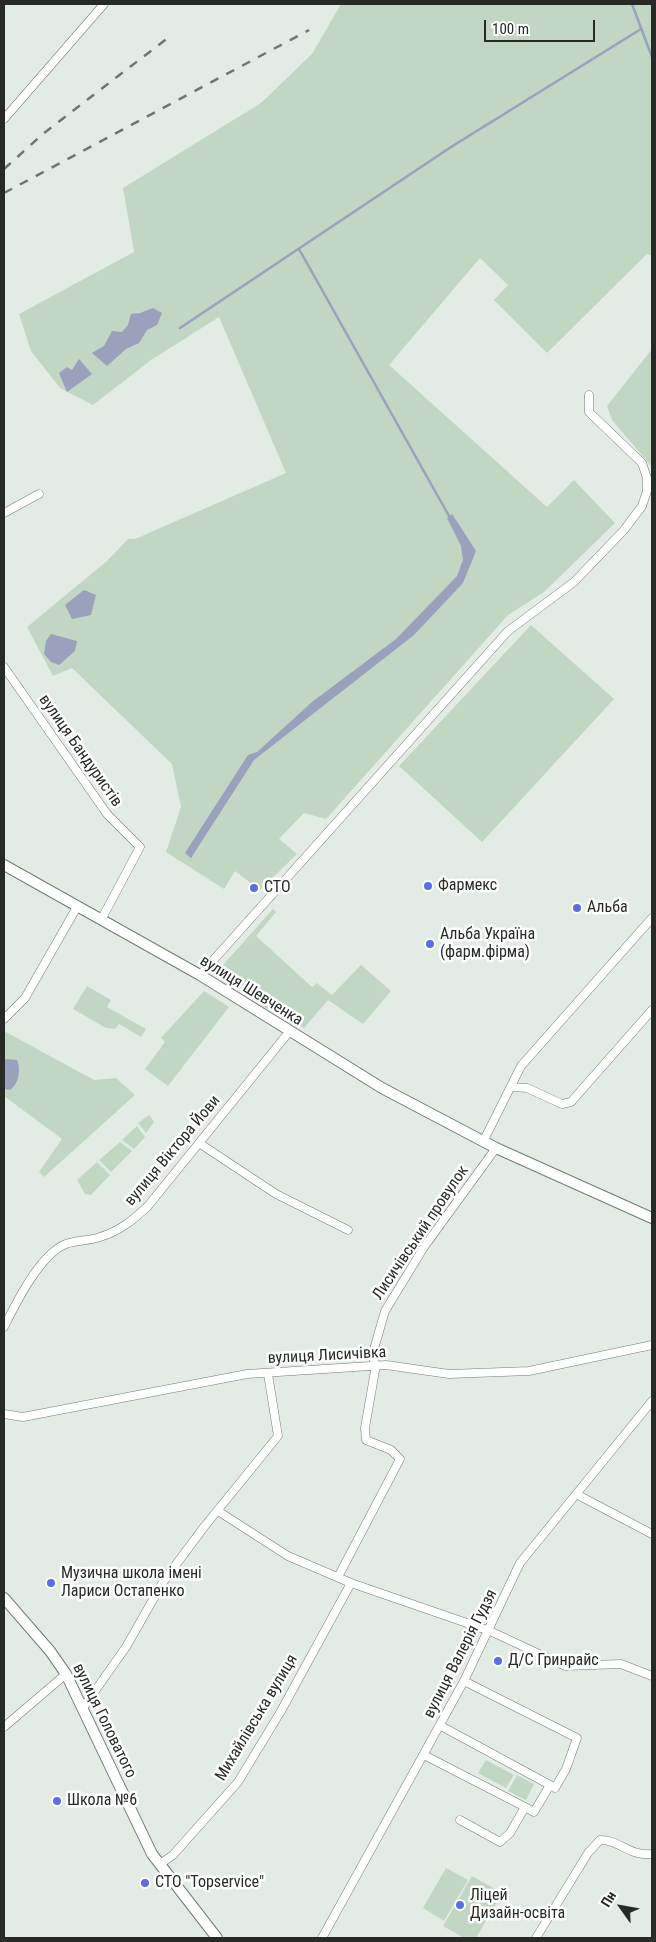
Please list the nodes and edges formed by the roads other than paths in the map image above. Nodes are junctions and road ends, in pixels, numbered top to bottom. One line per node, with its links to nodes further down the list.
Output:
1 (104, 4): 2 (street)
2 (4, 119)
3 (589, 395): 11 (street)
4 (39, 494): 5 (street)
5 (4, 513)
6 (4, 666): 10 (street, вулиця Бандуристів)
7 (4, 865): 8 (main road, вулиця Шевченка)
8 (77, 907): 10 (main road, вулиця Шевченка); 13 (street)
9 (652, 918): 15 (street)
10 (101, 920): 11 (main road, вулиця Шевченка)
11 (200, 975): 14 (main road, вулиця Шевченка)
12 (652, 1010): 15 (street)
13 (4, 1018)
14 (289, 1032): 16 (main road, вулиця Шевченка); 17 (street, вулиця Віктора Йови)
15 (512, 1087): 16 (street)
16 (483, 1142): 18 (main road, вулиця Шевченка)
17 (199, 1143): 20 (street); 21 (street, вулиця Віктора Йови)
18 (496, 1148): 19 (main road, вулиця Шевченка); 23 (street, Лисичівський провулок)
19 (652, 1218)
20 (348, 1230)
21 (4, 1327)
22 (652, 1344): 23 (street, вулиця Лисичівка)
23 (376, 1365): 24 (street, вулиця Лисичівка); 30 (street)
24 (268, 1374): 26 (street, вулиця Лисичівка); 28 (street)
25 (652, 1401): 27 (street, вулиця Валерія Гудзя)
26 (4, 1414)
27 (576, 1494): 29 (street); 33 (street, вулиця Валерія Гудзя)
28 (218, 1511): 30 (street); 37 (street)
29 (652, 1534)
30 (338, 1577): 31 (street)
31 (351, 1583): 33 (street); 45 (street, Михайлівська вулиця)
32 (4, 1598): 34 (main road, вулиця Головатого)
33 (490, 1631): 35 (street); 36 (street, вулиця Валерія Гудзя)
34 (66, 1674): 37 (main road, вулиця Головатого); 39 (street)
35 (652, 1676)
36 (464, 1681): 38 (street, вулиця Валерія Гудзя); 41 (street)
37 (83, 1708): 45 (main road, вулиця Головатого)
38 (441, 1726): 40 (street, вулиця Валерія Гудзя); 41 (street)
39 (4, 1727)
40 (424, 1755): 42 (street); 47 (street, вулиця Валерія Гудзя)
41 (550, 1785): 42 (street)
42 (525, 1807): 43 (street)
43 (460, 1820)
44 (652, 1854): 48 (street)
45 (160, 1864): 46 (main road, вулиця Головатого)
46 (218, 1938)
47 (322, 1938)
48 (536, 1938)

